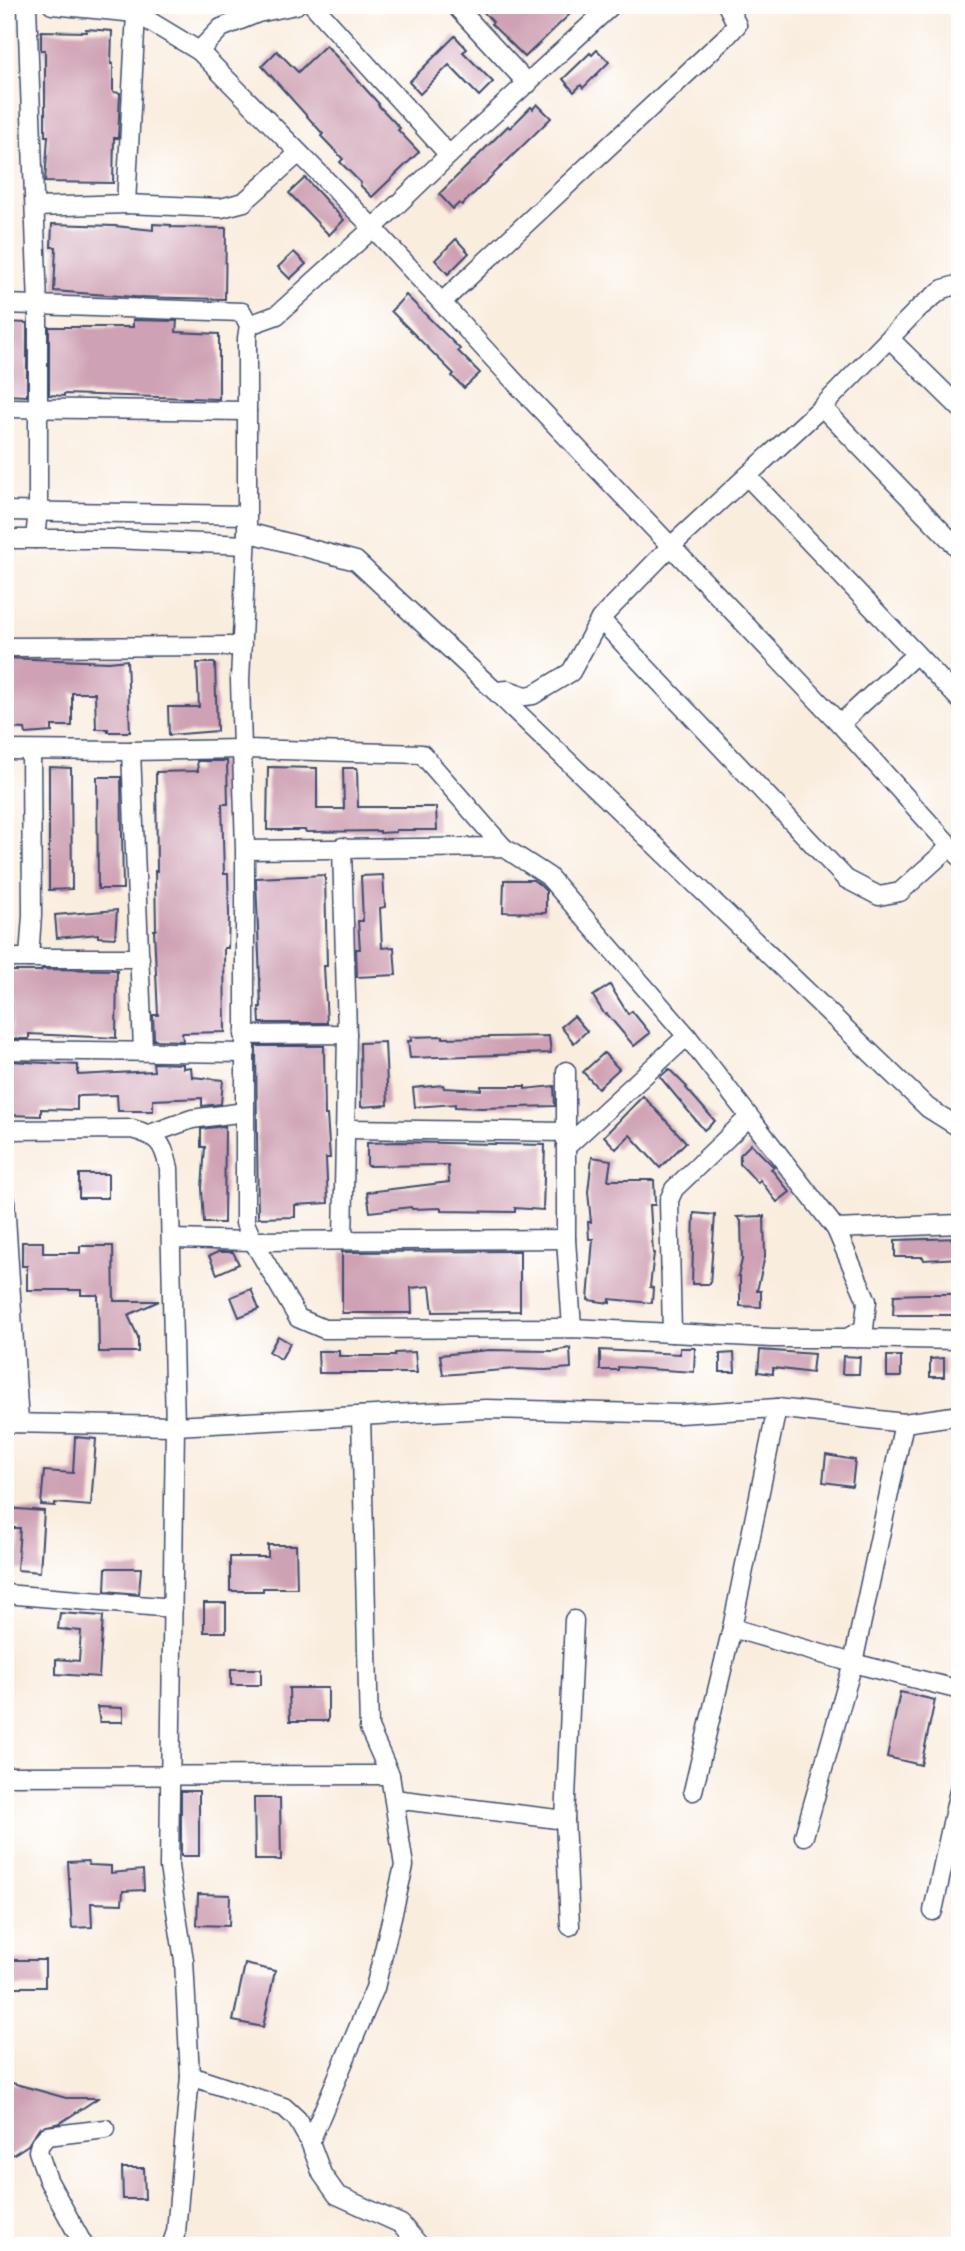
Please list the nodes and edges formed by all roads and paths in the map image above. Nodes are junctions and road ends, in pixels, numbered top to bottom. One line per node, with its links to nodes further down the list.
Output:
1 (27, 5): 14 (street)
2 (52, 5): 8 (street)
3 (296, 5): 9 (street)
4 (313, 5): 12 (street)
5 (455, 5): 10 (street)
6 (612, 5): 10 (street)
7 (727, 5): 17 (street)
8 (136, 13): 9 (street); 13 (street)
9 (199, 51): 11 (street)
10 (528, 84): 12 (street)
11 (299, 153): 13 (street); 15 (street)
12 (449, 155): 15 (street)
13 (126, 204): 14 (street)
14 (34, 207): 19 (street)
15 (373, 228): 17 (street); 20 (street)
16 (960, 284): 21 (street)
17 (442, 302): 33 (street)
18 (5, 304): 19 (street)
19 (38, 306): 20 (street); 22 (street)
20 (250, 325): 26 (street)
21 (890, 339): 23 (street); 25 (street)
22 (38, 407): 24 (street); 26 (street); 28 (street)
23 (822, 407): 27 (street); 34 (street)
24 (5, 408)
25 (960, 408)
26 (247, 411): 30 (street)
27 (747, 476): 33 (street); 38 (street)
28 (38, 510): 29 (street); 30 (street); 32 (street)
29 (5, 511)
30 (247, 531): 32 (street); 36 (street); 39 (street)
31 (5, 539): 32 (street)
32 (35, 539)
33 (670, 547): 35 (street); 41 (street)
34 (960, 550)
35 (600, 619): 39 (street); 49 (street)
36 (242, 646): 37 (street); 42 (street)
37 (5, 647)
38 (916, 654): 40 (street); 41 (street)
39 (495, 691): 61 (street)
40 (960, 700)
41 (840, 724): 49 (street)
42 (242, 749): 45 (street); 47 (street); 48 (street)
43 (5, 750): 44 (street)
44 (32, 751): 45 (street); 51 (street)
45 (131, 751): 52 (street)
46 (342, 847): 47 (street); 48 (street); 53 (street)
47 (503, 847): 54 (street)
48 (245, 850): 55 (street)
49 (955, 852)
50 (5, 958): 51 (street)
51 (29, 958): 52 (street)
52 (140, 958): 57 (street)
53 (348, 1034): 55 (street); 62 (street)
54 (687, 1036): 60 (street); 65 (street)
55 (245, 1044): 57 (street); 59 (street)
56 (5, 1050): 57 (street)
57 (143, 1050)
58 (566, 1070): 65 (street)
59 (245, 1112): 64 (street); 72 (street)
60 (749, 1117): 68 (street); 75 (street)
61 (960, 1128)
62 (345, 1129): 65 (street); 71 (street)
63 (5, 1130): 64 (street)
64 (150, 1134): 70 (street)
65 (566, 1139): 69 (street)
66 (5, 1201): 73 (street)
67 (960, 1224): 68 (street)
68 (836, 1229): 76 (street)
69 (566, 1239): 71 (street); 74 (street)
70 (172, 1240): 72 (street); 83 (street)
71 (343, 1240): 72 (street)
72 (253, 1241): 74 (street)
73 (8, 1294): 81 (street)
74 (572, 1328): 75 (street)
75 (672, 1334): 76 (street)
76 (847, 1338): 77 (street)
77 (960, 1340)
78 (777, 1408): 80 (street); 82 (street); 87 (street)
79 (960, 1415): 82 (street)
80 (361, 1416): 83 (street); 90 (street)
81 (12, 1423): 83 (street)
82 (904, 1423): 88 (street)
83 (175, 1426): 85 (street)
84 (5, 1594): 85 (street)
85 (173, 1608): 92 (street)
86 (574, 1620): 96 (street)
87 (732, 1628): 88 (street); 94 (street)
88 (853, 1663): 89 (street); 97 (street)
89 (960, 1689)
90 (390, 1775): 92 (street); 95 (street)
91 (5, 1776): 92 (street)
92 (171, 1776): 100 (street)
93 (960, 1786): 98 (street)
94 (693, 1791)
95 (394, 1799): 96 (street); 102 (street)
96 (565, 1820): 99 (street)
97 (804, 1836)
98 (933, 1911)
99 (570, 1926)
100 (190, 2076): 102 (street); 104 (street)
101 (106, 2129): 103 (street)
102 (310, 2142): 105 (street)
103 (84, 2246)
104 (171, 2246)
105 (420, 2246)

